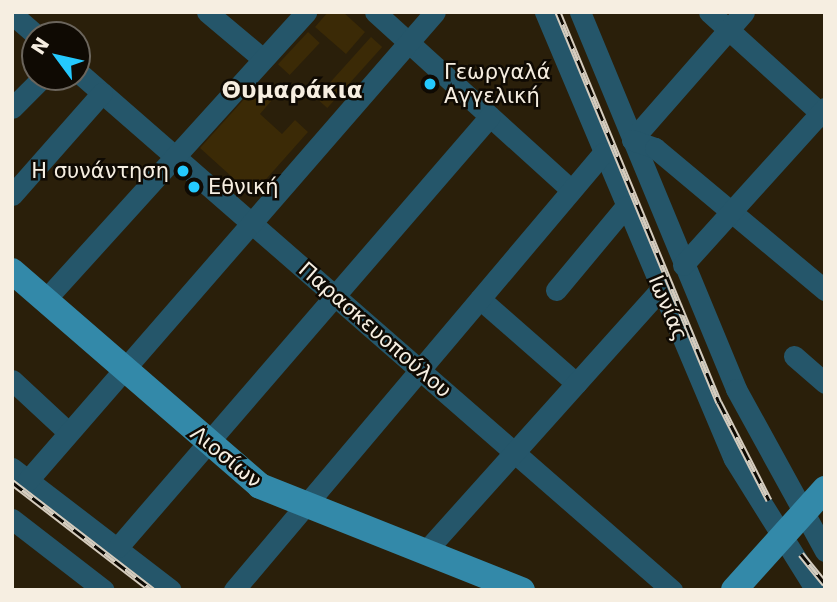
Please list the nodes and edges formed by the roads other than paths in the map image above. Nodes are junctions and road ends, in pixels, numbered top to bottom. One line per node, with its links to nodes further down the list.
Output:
1 (207, 12): 11 (street)
2 (306, 12): 11 (street)
3 (375, 12): 10 (street)
4 (435, 12): 10 (street)
5 (545, 12): 19 (street, Ιωνίας)
6 (580, 12): 18 (street, Ιωνίας)
7 (709, 12): 9 (street)
8 (744, 12): 9 (street)
9 (728, 30): 16 (street); 18 (street)
10 (408, 42): 17 (street); 25 (street)
11 (263, 59): 20 (street)
12 (91, 83): 14 (street, Παρασκευοπούλου)
13 (29, 91): 15 (street)
14 (102, 93): 20 (street, Παρασκευοπούλου); 22 (street)
15 (12, 108)
16 (823, 113): 24 (street)
17 (490, 116): 21 (street); 31 (street)
18 (632, 140): 24 (street); 26 (street, Ιωνίας)
19 (603, 153): 21 (street); 23 (street, Ιωνίας)
20 (175, 156): 25 (street, Παρασκευοπούλου); 33 (street)
21 (571, 190): 32 (street)
22 (12, 195)
23 (626, 206): 28 (street); 29 (street, Ιωνίας)
24 (733, 211): 26 (street); 30 (street)
25 (249, 220): 31 (street, Παρασκευοπούλου); 35 (street)
26 (683, 264): 46 (street, Ιωνίας)
27 (12, 271): 33 (main road, Λιοσίων)
28 (556, 290)
29 (660, 290): 38 (street); 48 (street, Ιωνίας)
30 (825, 290)
31 (335, 296): 36 (street, Παρασκευοπούλου); 41 (street)
32 (480, 299): 36 (street); 38 (street)
33 (45, 300): 35 (main road, Λιοσίων)
34 (794, 356): 39 (street)
35 (121, 367): 40 (street); 41 (main road, Λιοσίων)
36 (420, 370): 42 (street, Παρασκευοπούλου); 45 (street)
37 (12, 380): 40 (street)
38 (576, 383): 42 (street)
39 (825, 383)
40 (68, 432): 43 (street)
41 (207, 444): 45 (main road, Λιοσίων); 49 (street)
42 (514, 452): 51 (street); 56 (street, Παρασκευοπούλου)
43 (20, 474): 49 (street)
44 (825, 489): 46 (main road)
45 (305, 507): 51 (main road, Λιοσίων); 54 (street)
46 (801, 516): 48 (main road); 50 (street, Ιωνίας)
47 (12, 519): 52 (street)
48 (780, 539): 57 (main road); 58 (street, Ιωνίας)
49 (118, 547): 53 (street)
50 (825, 551)
51 (424, 552): 55 (main road, Λιοσίων)
52 (93, 586)
53 (171, 590)
54 (234, 590)
55 (522, 590)
56 (672, 590)
57 (734, 590)
58 (816, 590)

